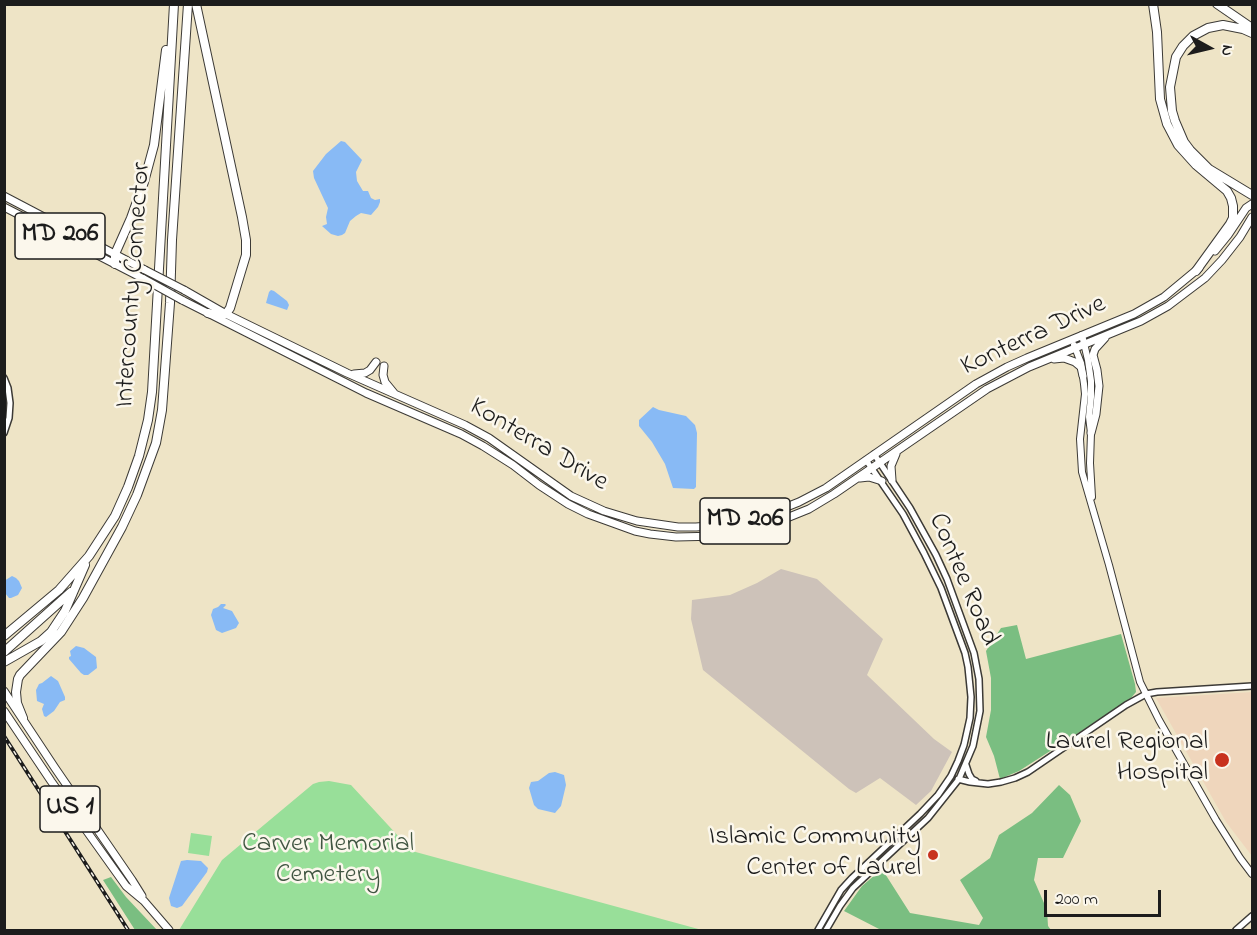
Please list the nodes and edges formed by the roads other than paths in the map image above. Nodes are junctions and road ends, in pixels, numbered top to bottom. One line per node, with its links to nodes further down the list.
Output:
1 (173, 4): 14 (highway); 40 (highway, Intercounty Connector)
2 (188, 4): 41 (highway, Intercounty Connector)
3 (196, 4): 18 (highway)
4 (1153, 4): 8 (highway)
5 (1216, 4): 6 (highway)
6 (1252, 28)
7 (1252, 33): 9 (highway)
8 (1209, 175): 11 (highway); 16 (highway)
9 (1252, 195)
10 (4, 196): 14 (main road, Konterra Drive / MD 206)
11 (1252, 203): 16 (main road, Konterra Drive / MD 206)
12 (4, 207): 15 (main road, Konterra Drive / MD 206)
13 (1252, 217): 19 (main road, Konterra Drive / MD 206)
14 (115, 254): 15 (highway); 18 (main road, Konterra Drive / MD 206, bridge)
15 (115, 264): 17 (main road, Konterra Drive / MD 206, bridge)
16 (1196, 271): 20 (main road, Konterra Drive / MD 206)
17 (208, 313): 18 (highway); 36 (main road, Konterra Drive / MD 206)
18 (226, 314): 25 (main road, Konterra Drive / MD 206)
19 (1112, 333): 22 (main road, Konterra Drive / MD 206); 30 (main road)
20 (1082, 335): 21 (main road, Konterra Drive / MD 206); 22 (main road)
21 (1072, 339): 23 (main road); 32 (main road, Konterra Drive / MD 206)
22 (1085, 344): 23 (main road, Konterra Drive / MD 206); 30 (main road)
23 (1075, 348): 24 (main road, Konterra Drive / MD 206); 26 (main road)
24 (1048, 359): 26 (main road); 31 (main road, Konterra Drive / MD 206)
25 (347, 373): 28 (main road, Konterra Drive / MD 206); 28 (main road)
26 (1083, 376): 39 (main road)
27 (4, 378): 29 (street)
28 (396, 394): 33 (main road, Konterra Drive / MD 206)
29 (4, 433)
30 (1091, 433): 39 (main road)
31 (898, 450): 34 (main road, Konterra Drive / MD 206); 37 (main road)
32 (874, 454): 33 (main road, Konterra Drive / MD 206); 34 (street, Contee Road)
33 (866, 460): 35 (street, Contee Road)
34 (880, 463): 35 (main road, Konterra Drive / MD 206); 37 (street, Contee Road)
35 (873, 468): 36 (main road, Konterra Drive / MD 206); 38 (street, Contee Road)
36 (857, 478): 38 (main road)
37 (892, 480): 51 (street, Contee Road)
38 (882, 481): 52 (street, Contee Road)
39 (1093, 509): 48 (main road)
40 (89, 556): 42 (highway); 43 (highway)
41 (105, 556): 42 (highway); 50 (highway)
42 (75, 589): 44 (highway); 45 (highway)
43 (4, 636)
44 (4, 652)
45 (4, 662)
46 (1252, 686): 48 (street)
47 (4, 691): 50 (main road, US 1)
48 (1146, 694): 54 (street); 55 (main road)
49 (4, 711): 56 (main road, US 1)
50 (23, 718): 56 (main road, US 1)
51 (966, 765): 53 (street, Contee Road); 54 (street)
52 (951, 776): 53 (street); 59 (street, Contee Road)
53 (959, 779): 54 (street); 60 (street, Contee Road)
54 (980, 783)
55 (1252, 874)
56 (144, 901): 58 (main road, US 1)
57 (1252, 916): 61 (street)
58 (169, 930)
59 (818, 930)
60 (826, 930)
61 (1236, 930)

